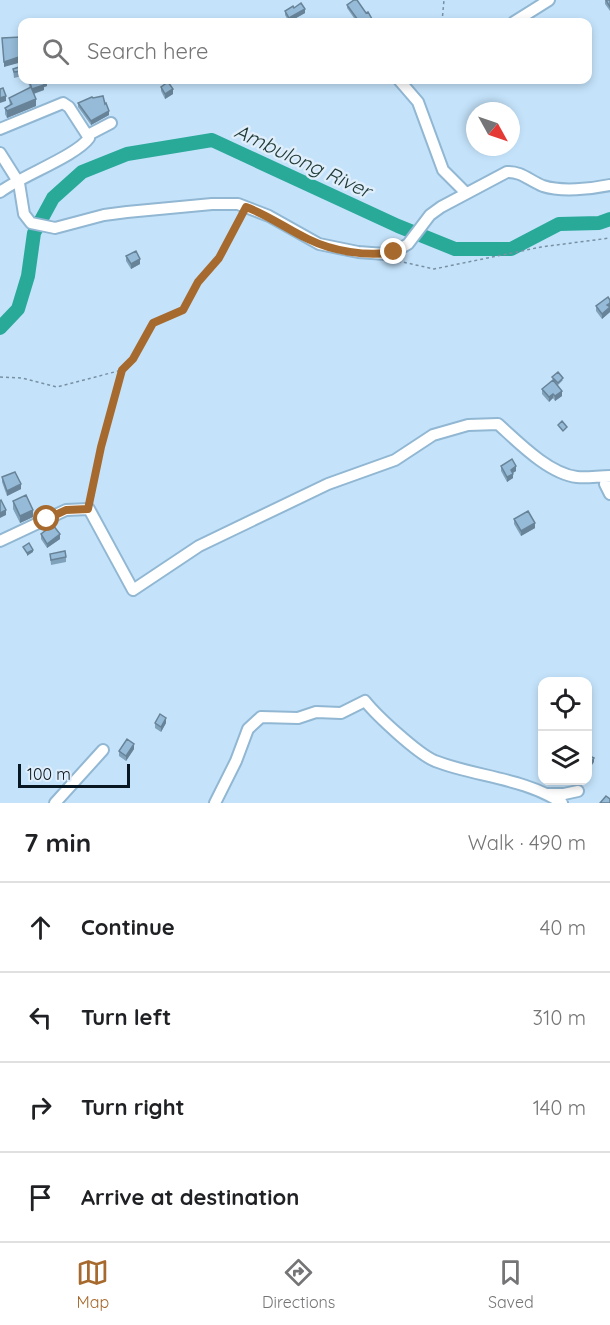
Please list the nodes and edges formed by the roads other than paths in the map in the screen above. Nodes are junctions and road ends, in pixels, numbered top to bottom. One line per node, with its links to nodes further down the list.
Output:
1 (549, 0): 2 (street)
2 (520, 18)
3 (402, 84): 11 (street)
4 (111, 123): 6 (street)
5 (0, 129): 6 (street)
6 (88, 135): 8 (street)
7 (0, 153): 8 (street)
8 (17, 180): 10 (street); 11 (street)
9 (610, 185): 11 (street)
10 (0, 192)
11 (466, 194)
12 (610, 476): 13 (street); 14 (street)
13 (610, 494)
14 (0, 541)
15 (103, 750): 18 (street)
16 (578, 791): 17 (street)
17 (548, 794): 19 (street); 20 (street)
18 (55, 803)
19 (214, 803)
20 (562, 803)

